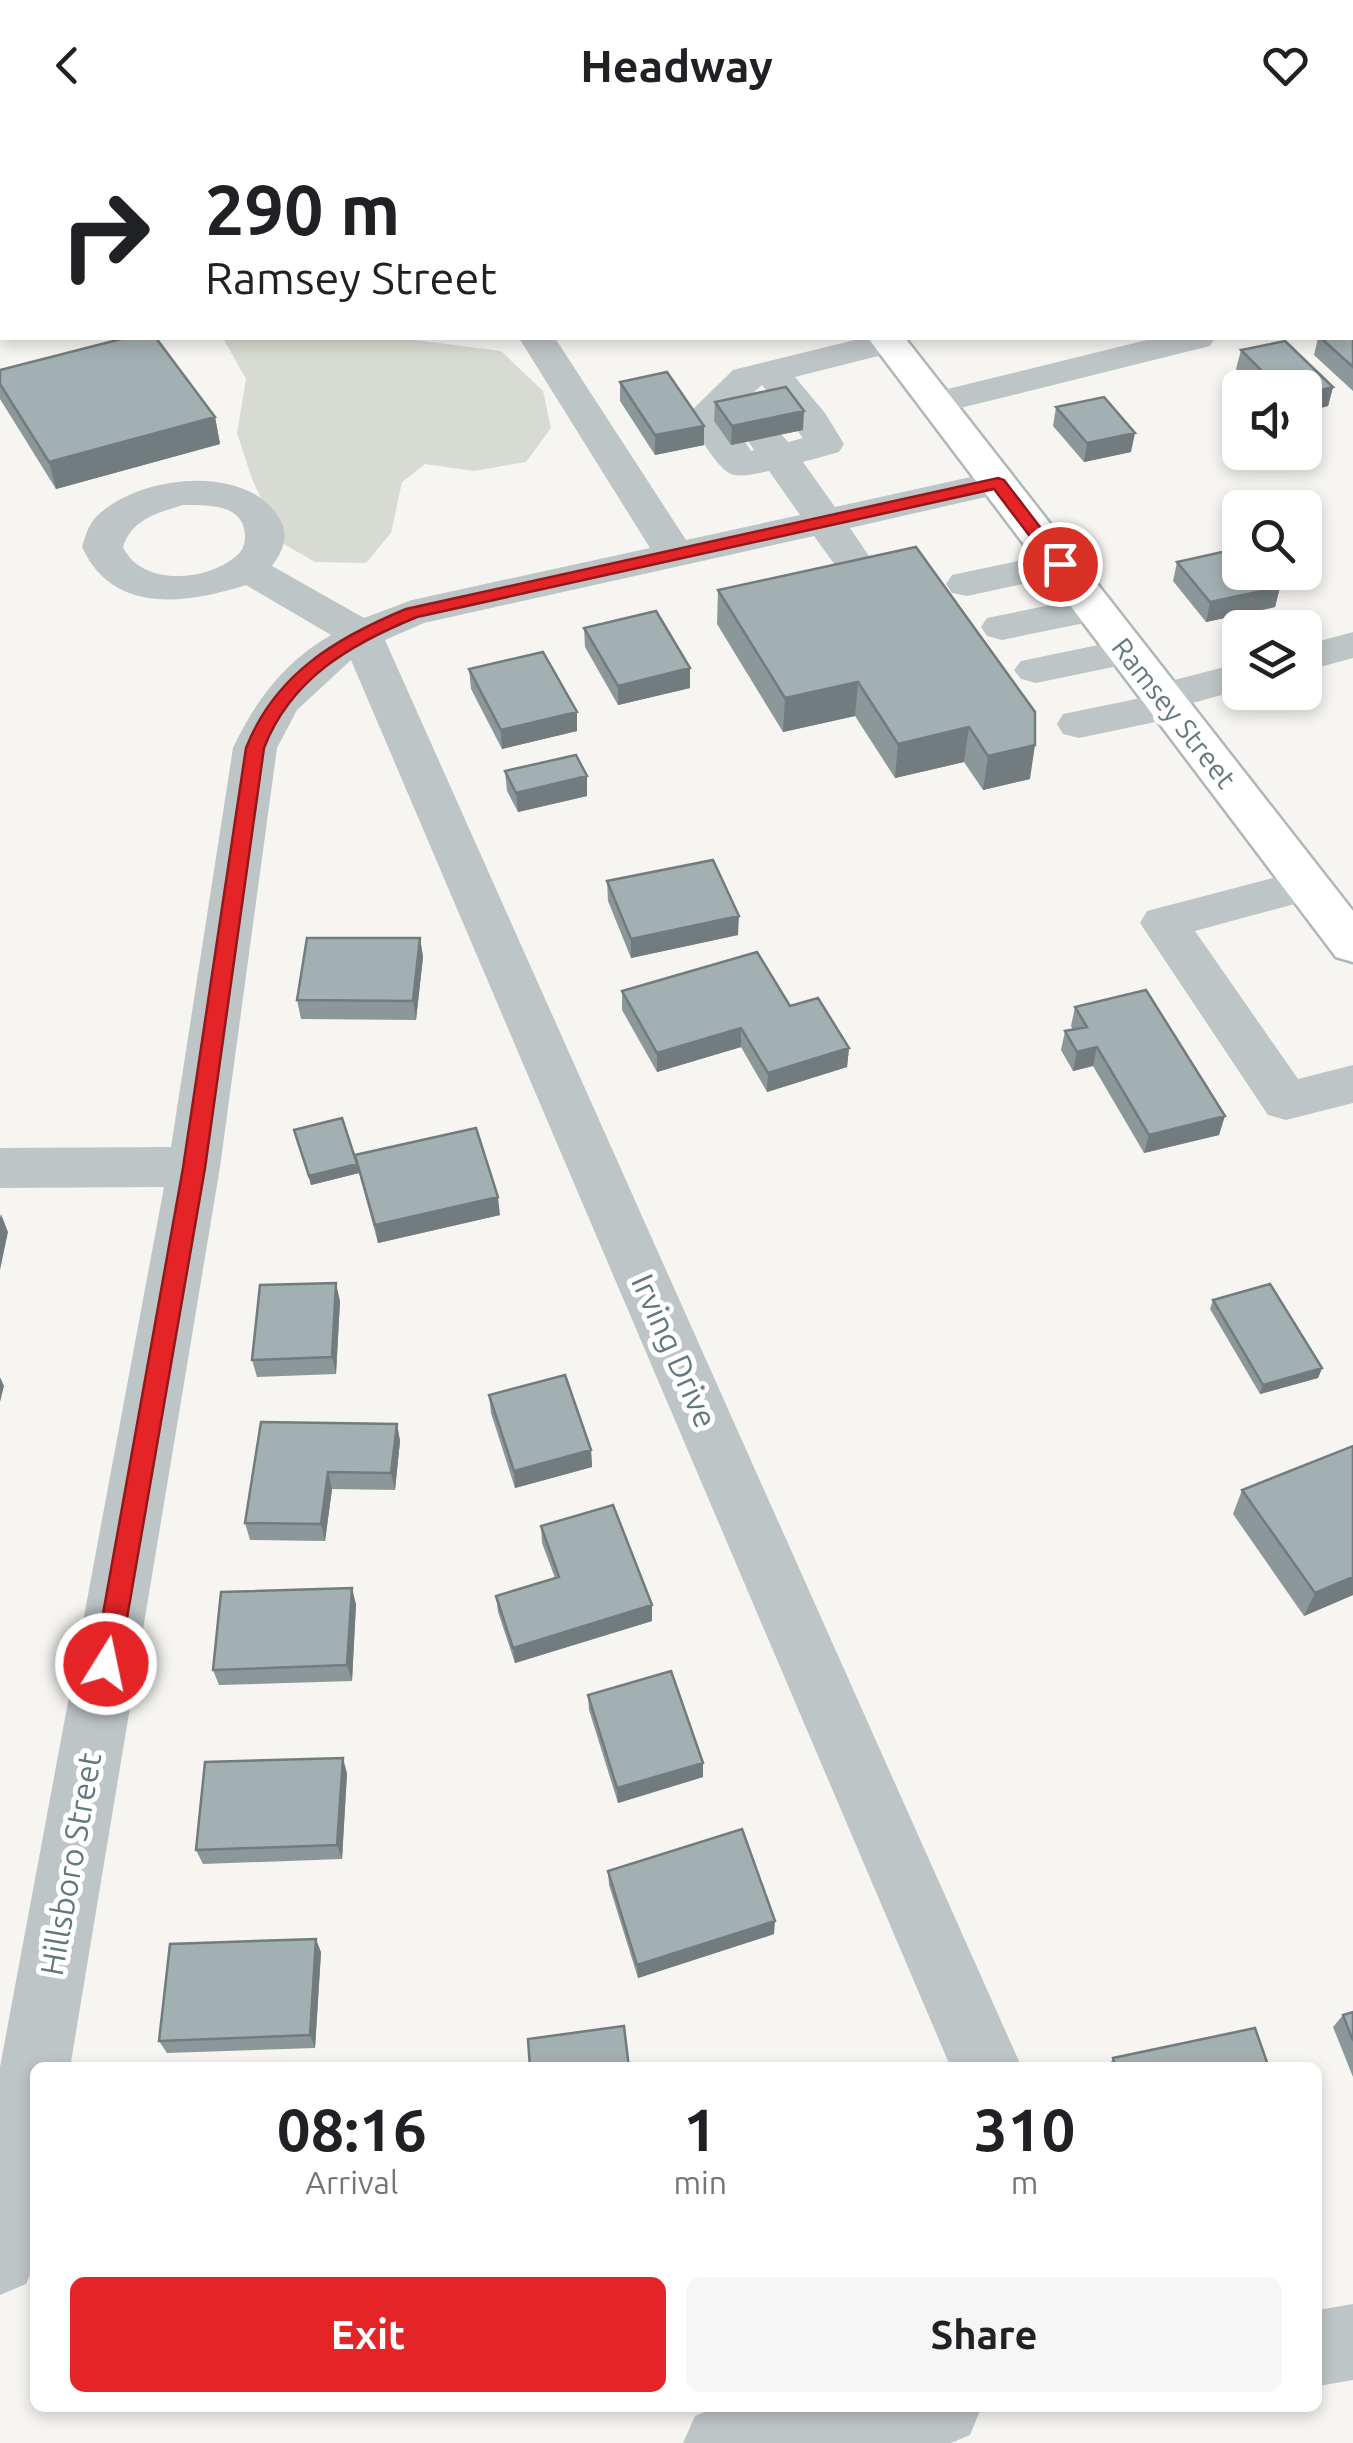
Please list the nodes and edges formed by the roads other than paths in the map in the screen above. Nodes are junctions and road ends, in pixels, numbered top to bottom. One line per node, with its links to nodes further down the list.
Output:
1 (538, 340): 10 (street)
2 (888, 340): 4 (street); 5 (main road, Ramsey Street)
3 (1189, 340): 5 (street)
4 (771, 372): 6 (street); 6 (street)
5 (936, 403): 7 (main road, Ramsey Street)
6 (757, 424): 8 (street)
7 (998, 483): 8 (street, Hillsboro Street); 9 (main road, Ramsey Street)
8 (837, 539): 10 (street, Hillsboro Street)
9 (1060, 564): 12 (street); 13 (main road, Ramsey Street)
10 (688, 565): 15 (street, Hillsboro Street)
11 (248, 569): 15 (street)
12 (968, 584)
13 (1094, 608): 14 (street); 17 (main road, Ramsey Street)
14 (1002, 627)
15 (360, 634): 27 (street, Hillsboro Street); 29 (street, Irving Drive)
16 (1353, 644): 18 (street)
17 (1127, 652): 19 (street); 21 (main road, Ramsey Street)
18 (1322, 653)
19 (1036, 670)
20 (1222, 682): 21 (street)
21 (1166, 702): 22 (street); 23 (main road, Ramsey Street)
22 (1080, 724)
23 (1307, 885): 24 (main road, Ramsey Street); 25 (street)
24 (1353, 945)
25 (1353, 1084)
26 (0, 1168): 27 (street)
27 (194, 1168): 28 (street, Hillsboro Street)
28 (27, 2058): 30 (street, Hillsboro Street)
29 (984, 2062)
30 (0, 2258)
31 (1353, 2342): 32 (street)
32 (1322, 2347)
33 (918, 2412): 34 (street)
34 (722, 2443)

